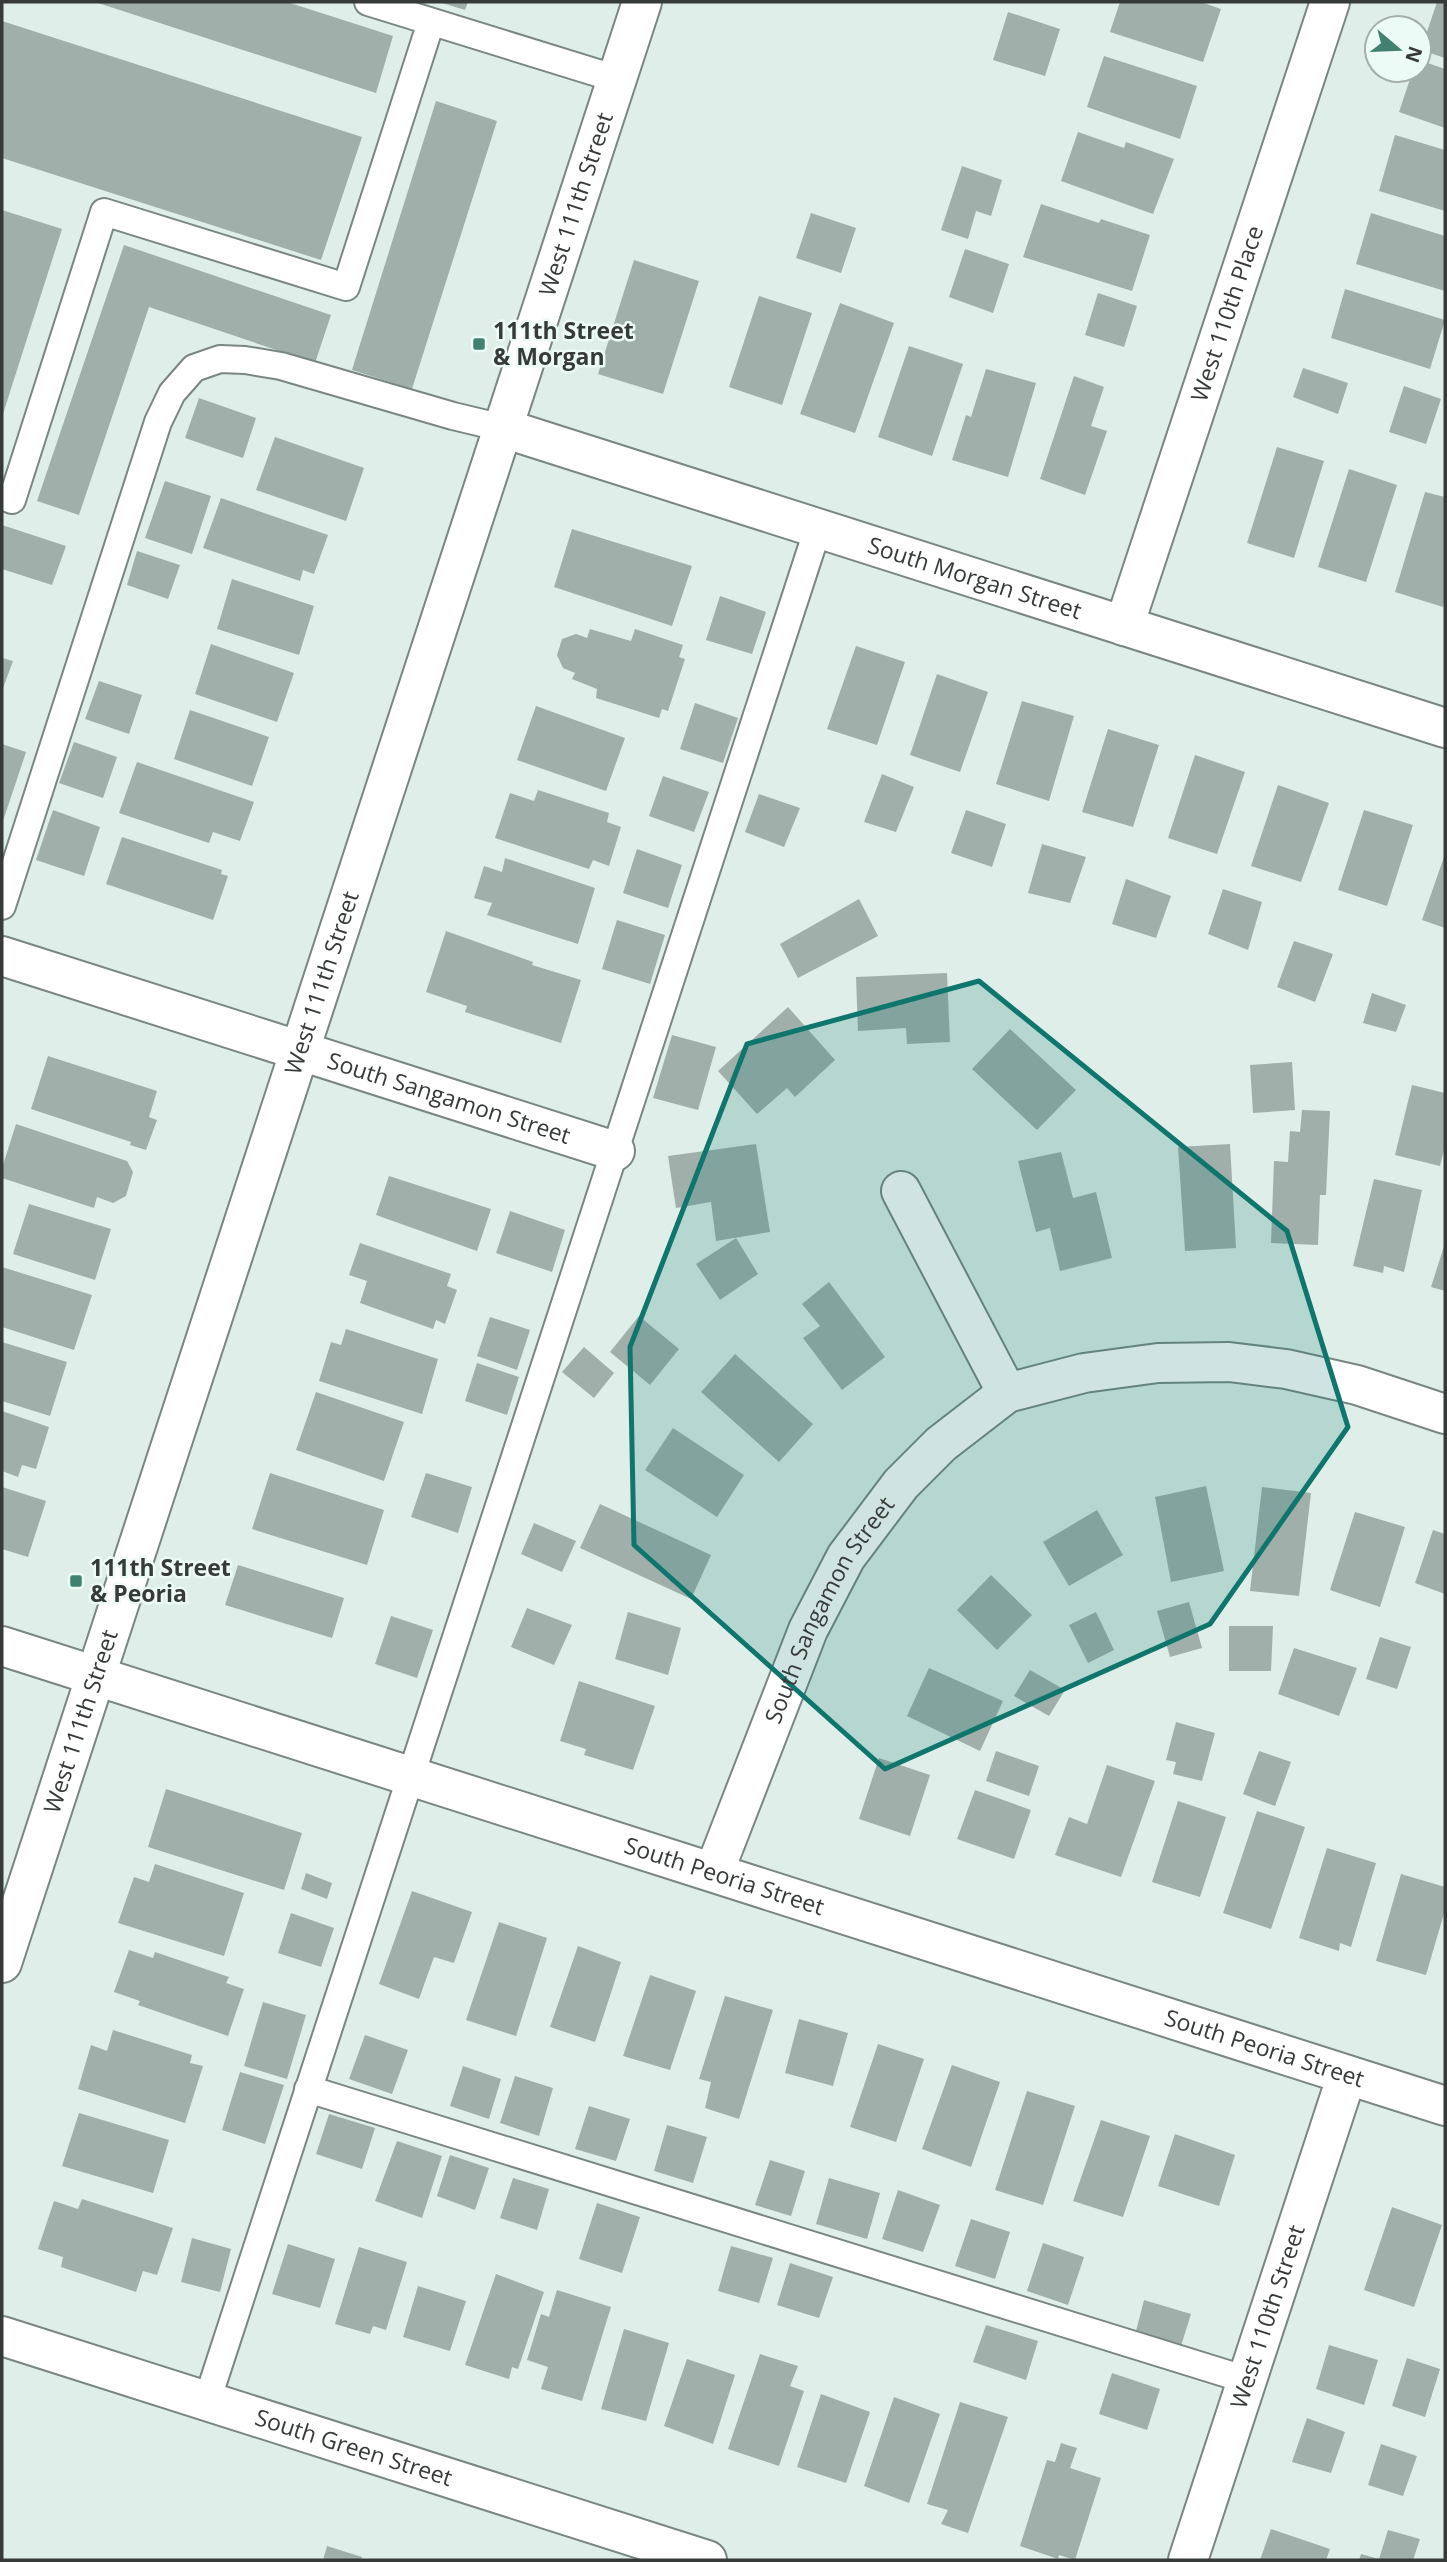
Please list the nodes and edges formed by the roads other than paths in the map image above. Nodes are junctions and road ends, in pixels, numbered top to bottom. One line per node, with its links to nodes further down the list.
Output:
1 (368, 2): 4 (lane)
2 (642, 2): 5 (street, West 111th Street)
3 (1330, 2): 9 (street, West 110th Place)
4 (431, 22): 5 (lane); 7 (lane)
5 (617, 79): 6 (street, West 111th Street)
6 (503, 428): 8 (street, South Morgan Street); 11 (lane); 13 (street, West 111th Street)
7 (2, 496)
8 (818, 528): 9 (street, South Morgan Street); 14 (lane)
9 (1124, 626): 10 (street, South Morgan Street)
10 (1444, 722)
11 (2, 906)
12 (2, 956): 13 (street, South Sangamon Street)
13 (300, 1049): 14 (street, South Sangamon Street); 19 (street, West 111th Street)
14 (615, 1151): 20 (lane)
15 (901, 1191): 16 (street)
16 (1007, 1393): 17 (street, South Sangamon Street); 21 (street, South Sangamon Street)
17 (1445, 1414)
18 (2, 1646): 19 (street, South Peoria Street)
19 (96, 1676): 20 (street, South Peoria Street); 22 (street, West 111th Street)
20 (411, 1776): 21 (street, South Peoria Street); 24 (lane)
21 (714, 1872): 23 (street, South Peoria Street)
22 (2, 1963)
23 (1347, 2075): 25 (street, South Peoria Street); 27 (street, West 110th Street)
24 (308, 2089): 27 (lane); 28 (lane)
25 (1445, 2106)
26 (2, 2336): 28 (street, South Green Street)
27 (1247, 2380): 30 (street, West 110th Street)
28 (207, 2401): 29 (street, South Green Street)
29 (707, 2560)
30 (1188, 2560)

